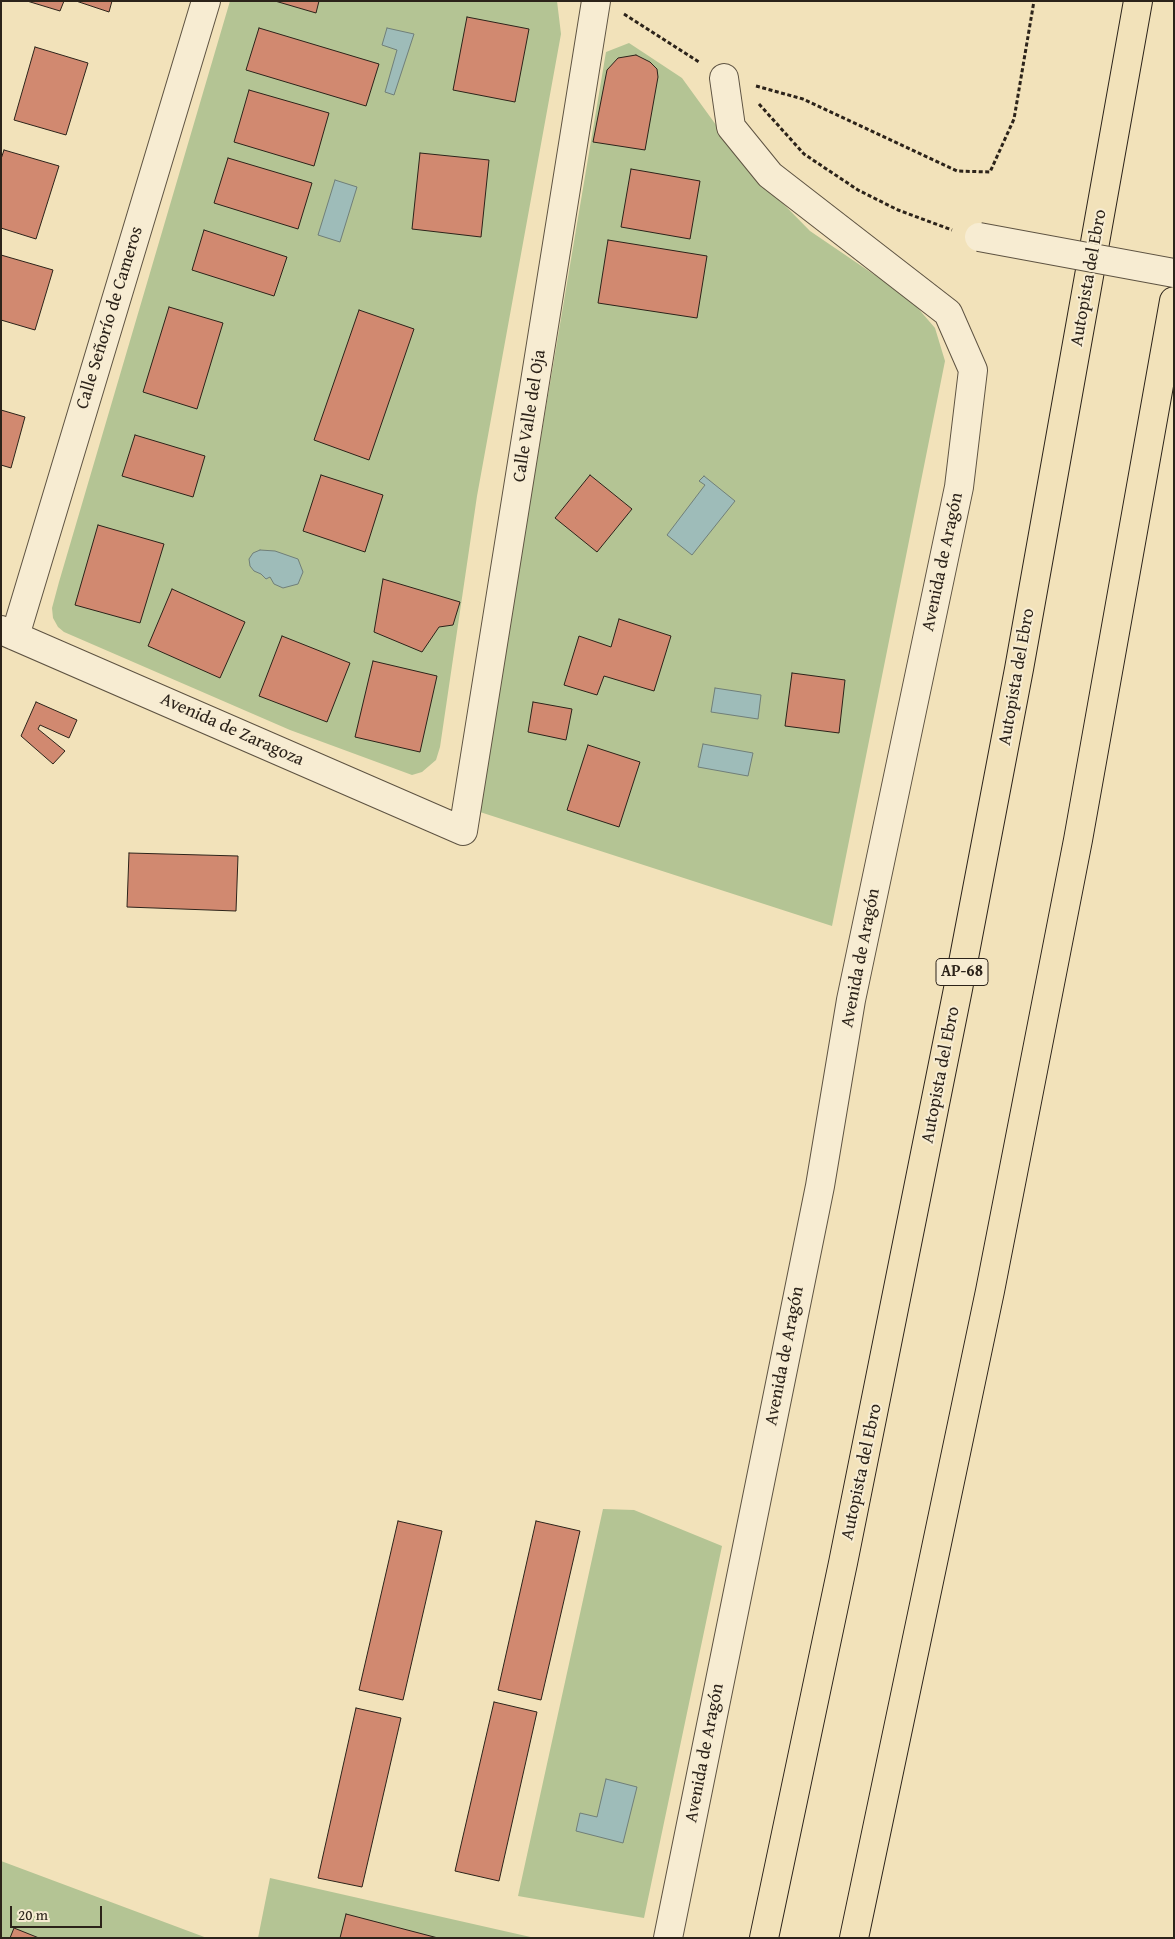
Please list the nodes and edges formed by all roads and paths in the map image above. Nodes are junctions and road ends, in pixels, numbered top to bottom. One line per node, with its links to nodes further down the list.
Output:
1 (206, 1): 9 (street, Calle Señorío de Cameros)
2 (1034, 1): 5 (path)
3 (1138, 1): 12 (highway, Autopista del Ebro / AP-68)
4 (608, 6): 5 (path); 10 (street, Calle Valle del Oja)
5 (724, 78): 6 (path); 11 (street, Avenida de Aragón)
6 (979, 237): 7 (street, bridge)
7 (1174, 273)
8 (1174, 302): 13 (highway)
9 (8, 633): 10 (street, Avenida de Zaragoza)
10 (463, 831)
11 (668, 1938)
12 (764, 1938)
13 (854, 1938)

